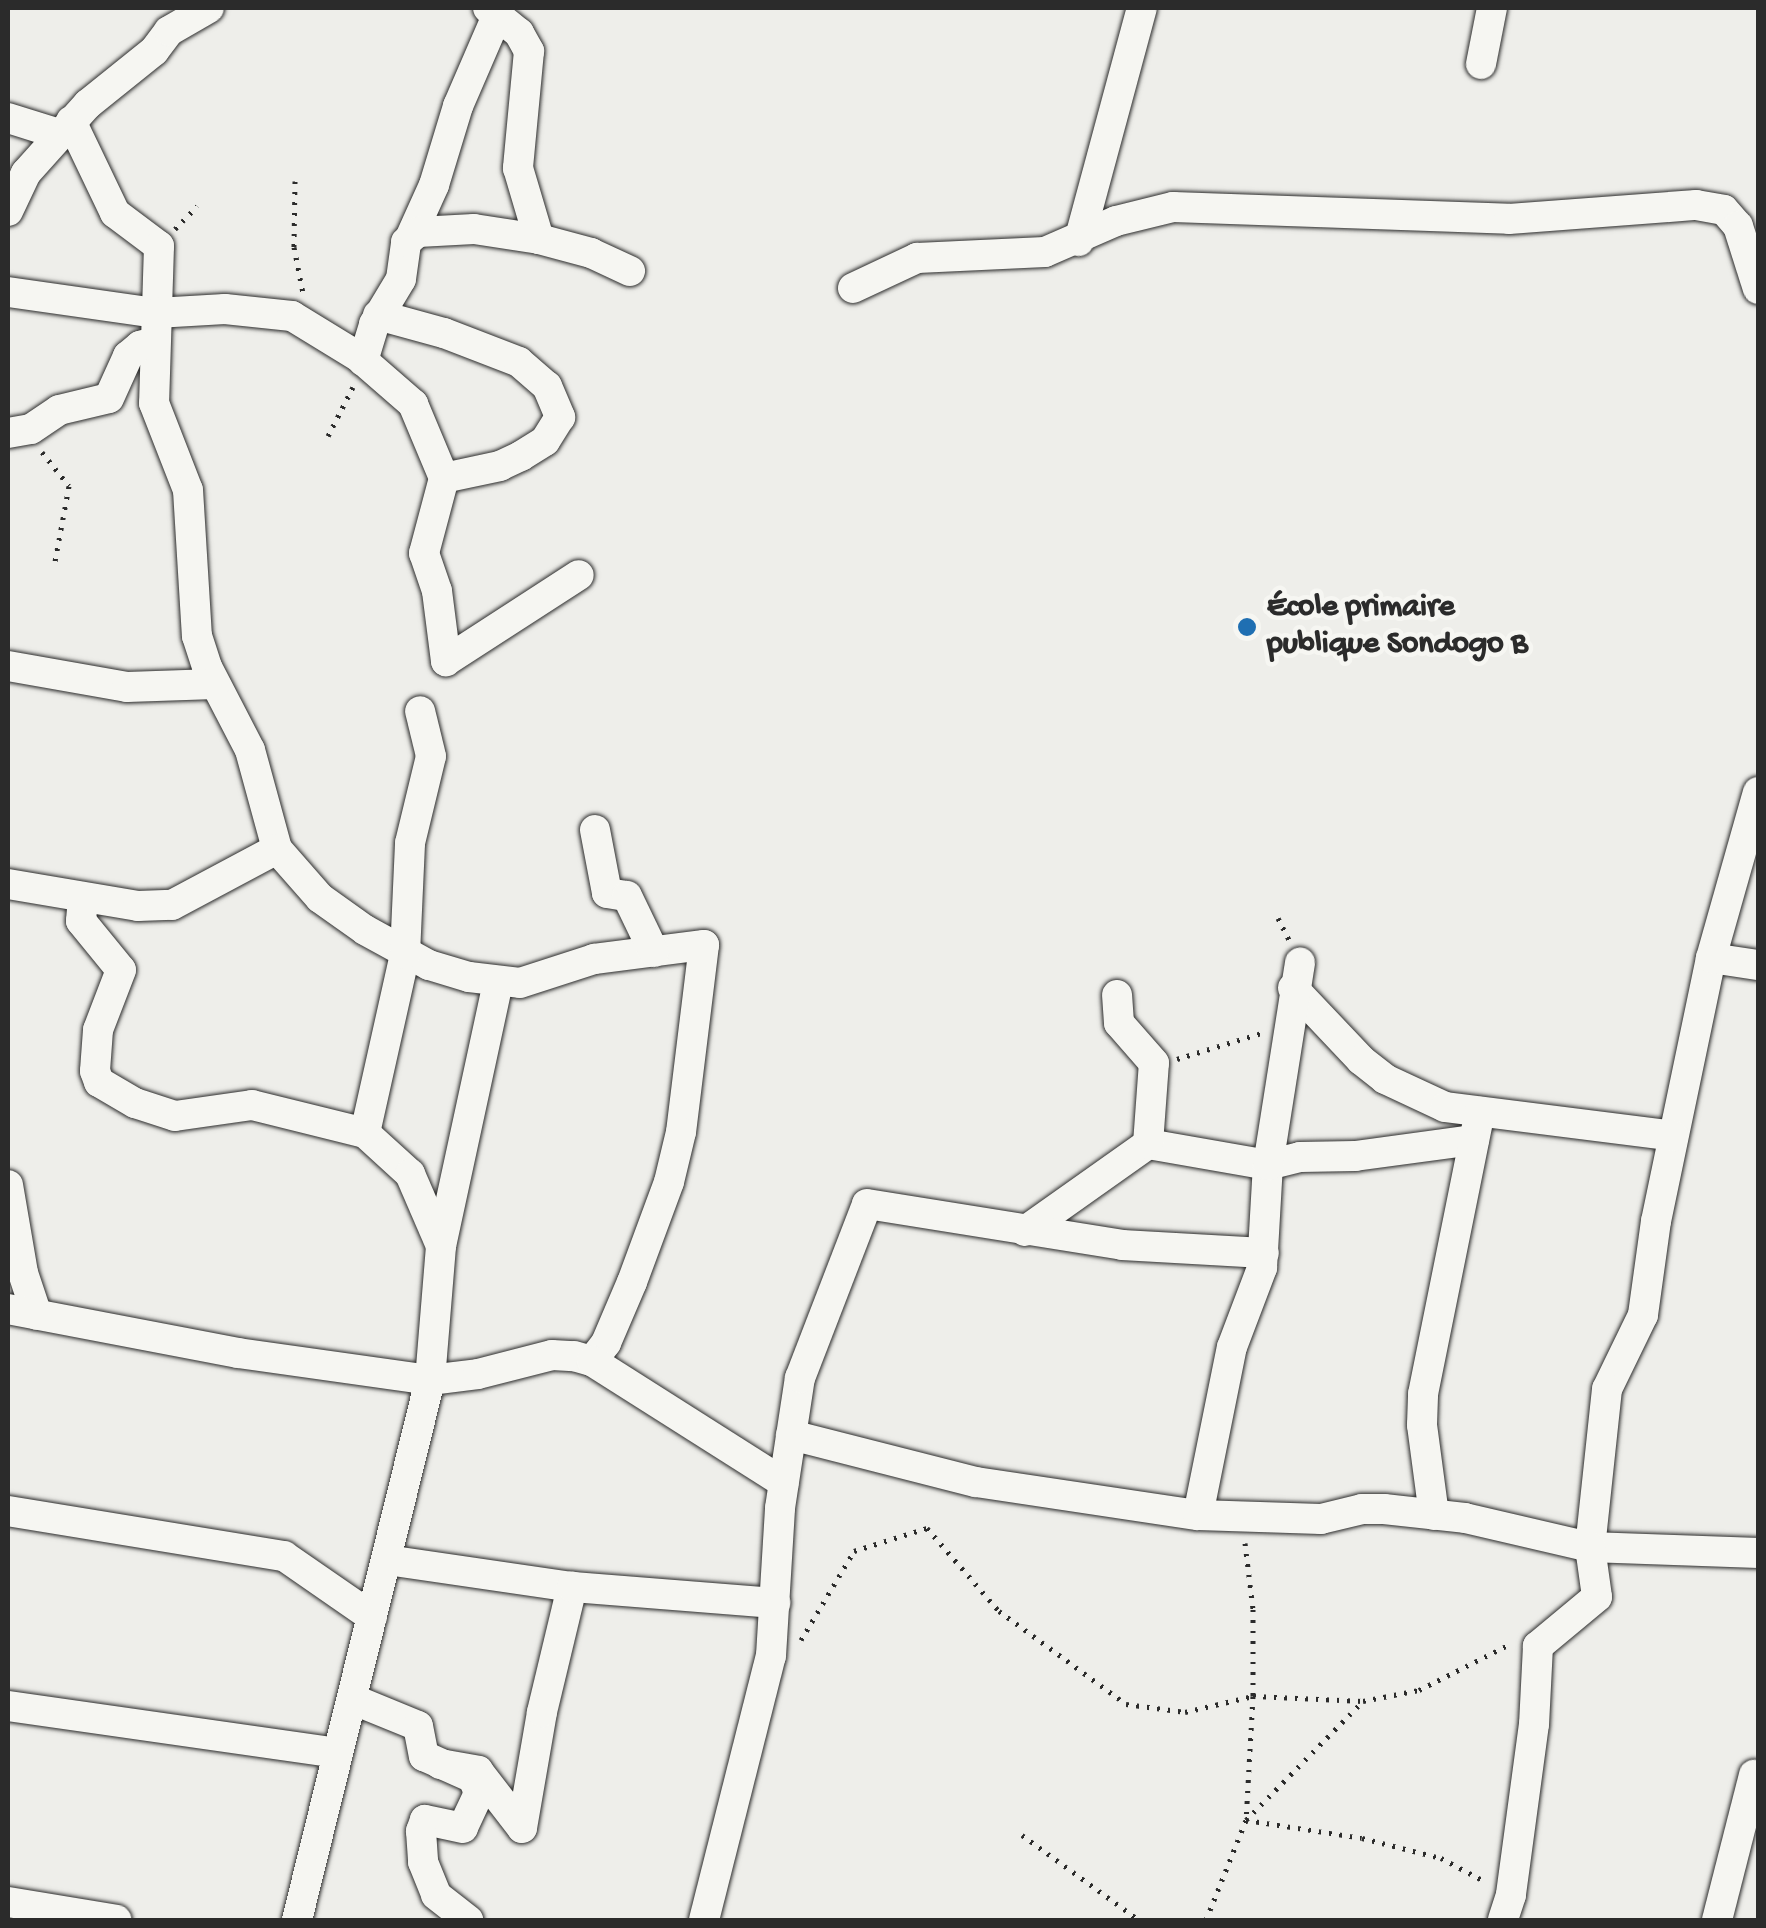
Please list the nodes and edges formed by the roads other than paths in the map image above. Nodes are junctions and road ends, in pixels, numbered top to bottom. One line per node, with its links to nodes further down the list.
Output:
1 (210, 8): 7 (street)
2 (1142, 8): 11 (street)
3 (1492, 8): 5 (street)
4 (493, 12): 9 (street); 10 (street)
5 (1481, 64)
6 (8, 118): 7 (street)
7 (65, 127): 8 (street); 17 (street)
8 (8, 212)
9 (410, 236): 10 (street); 16 (street)
10 (538, 239): 12 (street)
11 (1079, 241): 13 (street); 14 (street)
12 (630, 272)
13 (852, 288)
14 (1758, 289)
15 (8, 292): 17 (street)
16 (378, 315): 18 (street); 20 (street)
17 (155, 327): 18 (street); 19 (street); 23 (street)
18 (363, 360): 20 (street)
19 (15, 432)
20 (444, 478): 21 (street)
21 (579, 575)
22 (8, 666): 23 (street)
23 (215, 684): 27 (street)
24 (420, 710): 31 (street)
25 (1758, 792): 32 (street)
26 (595, 830): 30 (street)
27 (276, 849): 29 (street); 31 (street)
28 (8, 884): 29 (street)
29 (82, 898): 37 (street)
30 (654, 952): 34 (street); 46 (street)
31 (405, 954): 34 (street); 37 (street)
32 (1711, 958): 33 (street); 38 (street)
33 (1758, 965)
34 (498, 983): 43 (street)
35 (1117, 995): 39 (street)
36 (1478, 1126): 38 (street); 40 (street); 40 (street); 52 (street)
37 (365, 1132): 43 (street)
38 (1673, 1136): 53 (street)
39 (1148, 1144): 40 (street); 42 (street)
40 (1268, 1165): 44 (street)
41 (8, 1185): 45 (street)
42 (1025, 1231): 44 (street); 48 (street)
43 (441, 1246): 47 (street)
44 (1264, 1253): 51 (street)
45 (22, 1312): 47 (street)
46 (592, 1360): 47 (street); 49 (street)
47 (430, 1380): 55 (street)
48 (791, 1435): 49 (street); 51 (street)
49 (784, 1483): 57 (street)
50 (8, 1511): 58 (street)
51 (1198, 1515): 52 (street)
52 (1434, 1515): 53 (street)
53 (1590, 1547): 54 (street); 66 (street)
54 (1758, 1553)
55 (387, 1560): 56 (street); 58 (street)
56 (572, 1587): 57 (street); 62 (street)
57 (775, 1603): 70 (street)
58 (372, 1617): 59 (street)
59 (352, 1699): 61 (street); 62 (street)
60 (8, 1706): 61 (street)
61 (338, 1753): 68 (street)
62 (440, 1764): 69 (street)
63 (1757, 1767): 64 (street)
64 (1748, 1853): 71 (street)
65 (8, 1902): 67 (street)
66 (1507, 1908)
67 (116, 1920)
68 (297, 1920)
69 (468, 1920)
70 (704, 1920)
71 (1717, 1920)

